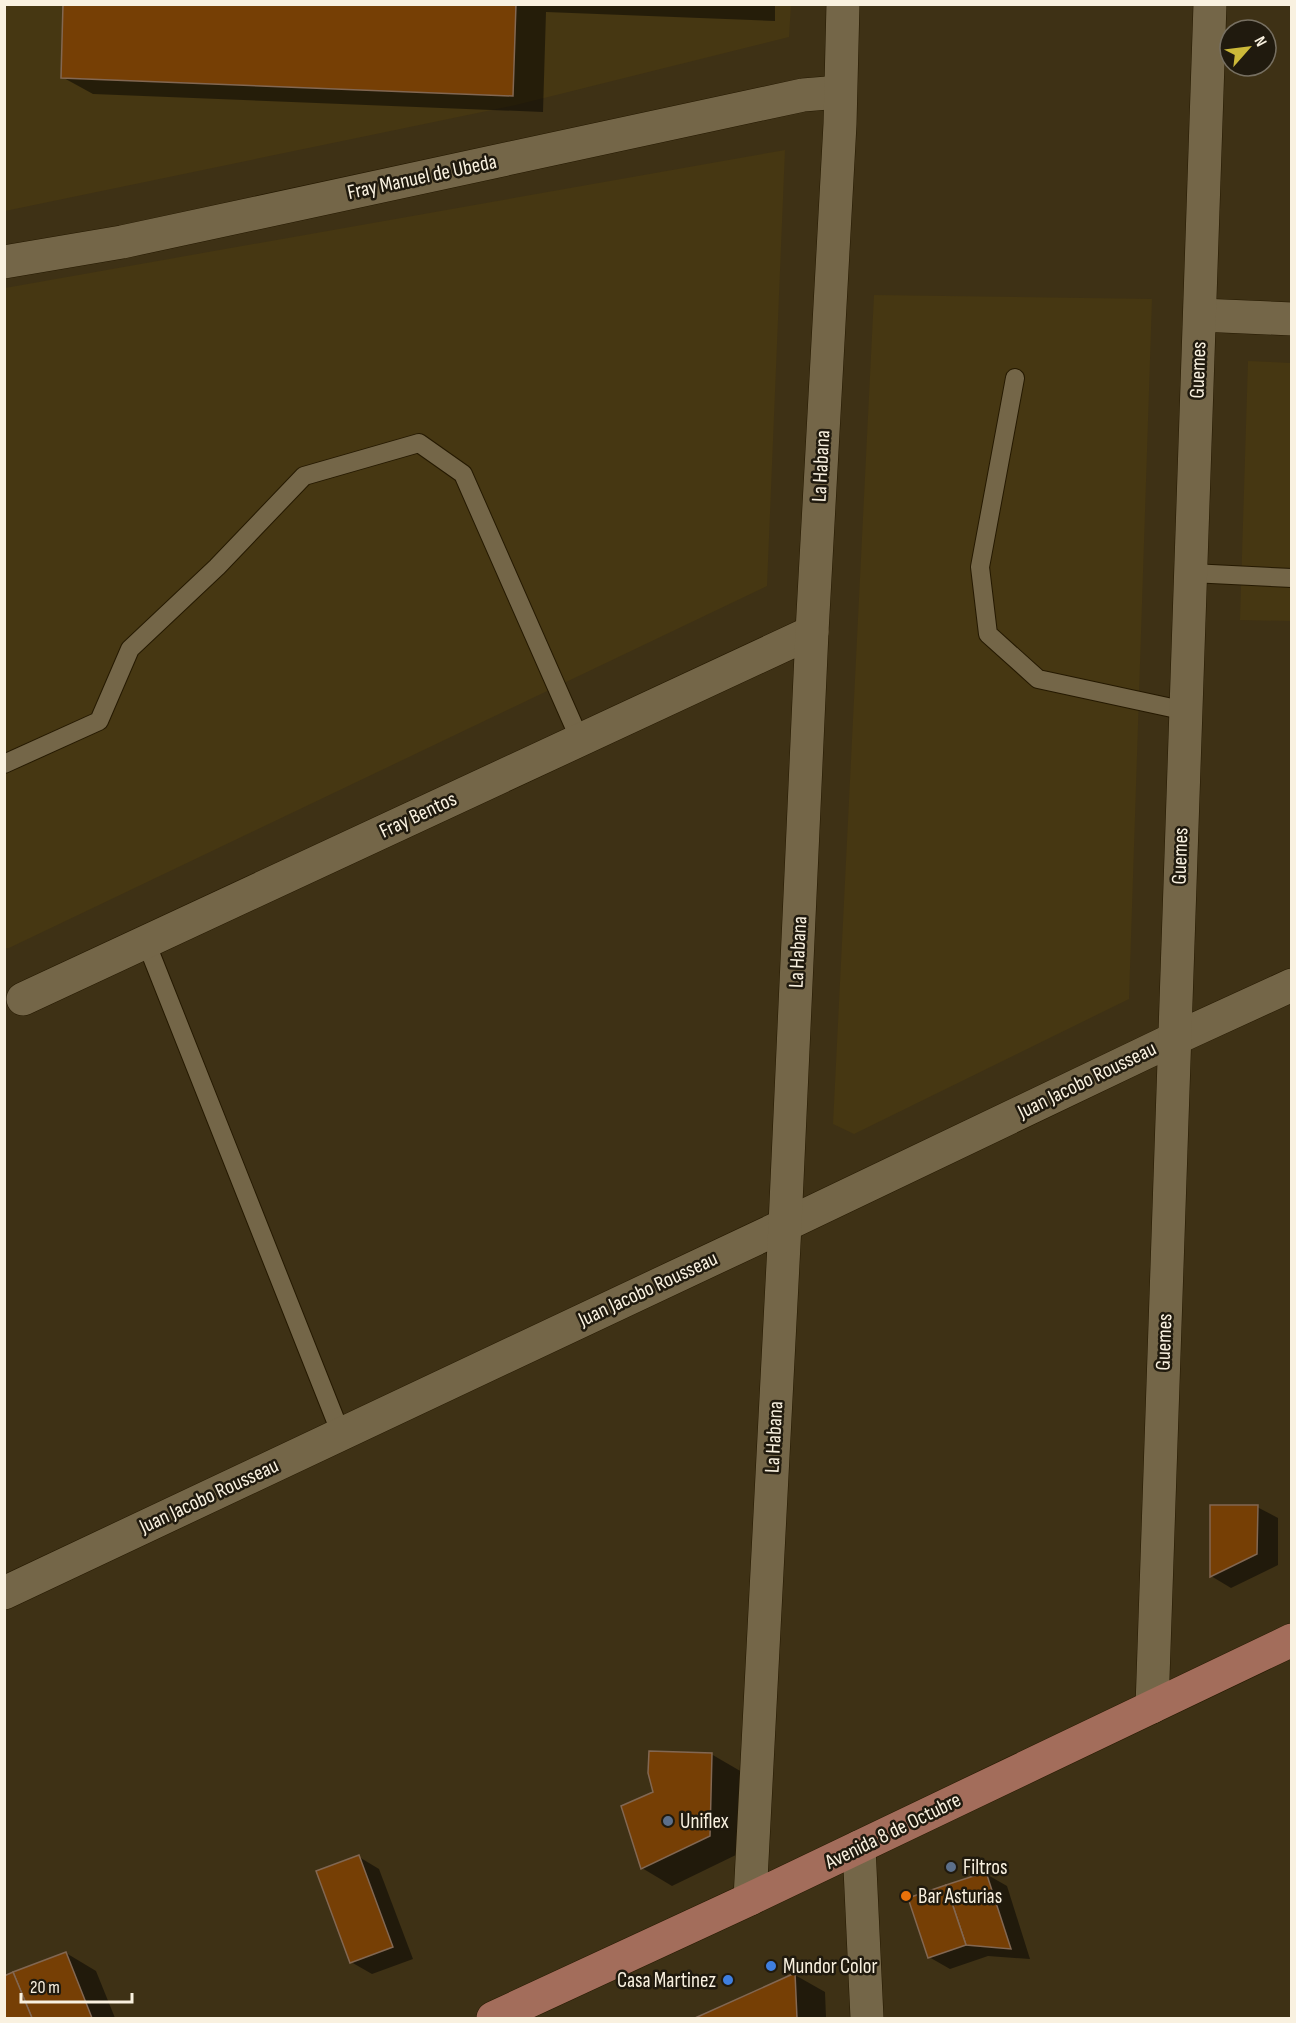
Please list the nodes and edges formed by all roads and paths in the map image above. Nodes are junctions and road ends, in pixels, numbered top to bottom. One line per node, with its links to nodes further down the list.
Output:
1 (843, 4): 3 (street, La Habana)
2 (1210, 4): 5 (street, Guemes)
3 (840, 92): 4 (street, Fray Manuel de Ubeda); 10 (street, La Habana)
4 (4, 262)
5 (1200, 315): 6 (street); 8 (street, Guemes)
6 (1292, 319)
7 (1015, 378): 11 (lane)
8 (1191, 573): 9 (lane); 11 (street, Guemes)
9 (1292, 578)
10 (812, 632): 12 (street, Fray Bentos); 18 (street, La Habana)
11 (1186, 711): 17 (street, Guemes)
12 (580, 740): 13 (lane); 14 (street, Fray Bentos)
13 (4, 764)
14 (146, 942): 16 (street, Fray Bentos); 19 (lane)
15 (1292, 986): 17 (street, Juan Jacobo Rousseau)
16 (23, 999)
17 (1173, 1039): 18 (street, Juan Jacobo Rousseau); 22 (street, Guemes)
18 (785, 1225): 19 (street, Juan Jacobo Rousseau); 24 (street, La Habana)
19 (341, 1434): 20 (street, Juan Jacobo Rousseau)
20 (4, 1593)
21 (1292, 1641): 22 (main road, Avenida 8 de Octubre)
22 (1152, 1707): 23 (main road, Avenida 8 de Octubre)
23 (859, 1847): 24 (main road, Avenida 8 de Octubre); 26 (street)
24 (750, 1899): 25 (main road, Avenida 8 de Octubre)
25 (493, 2019)
26 (867, 2019)

